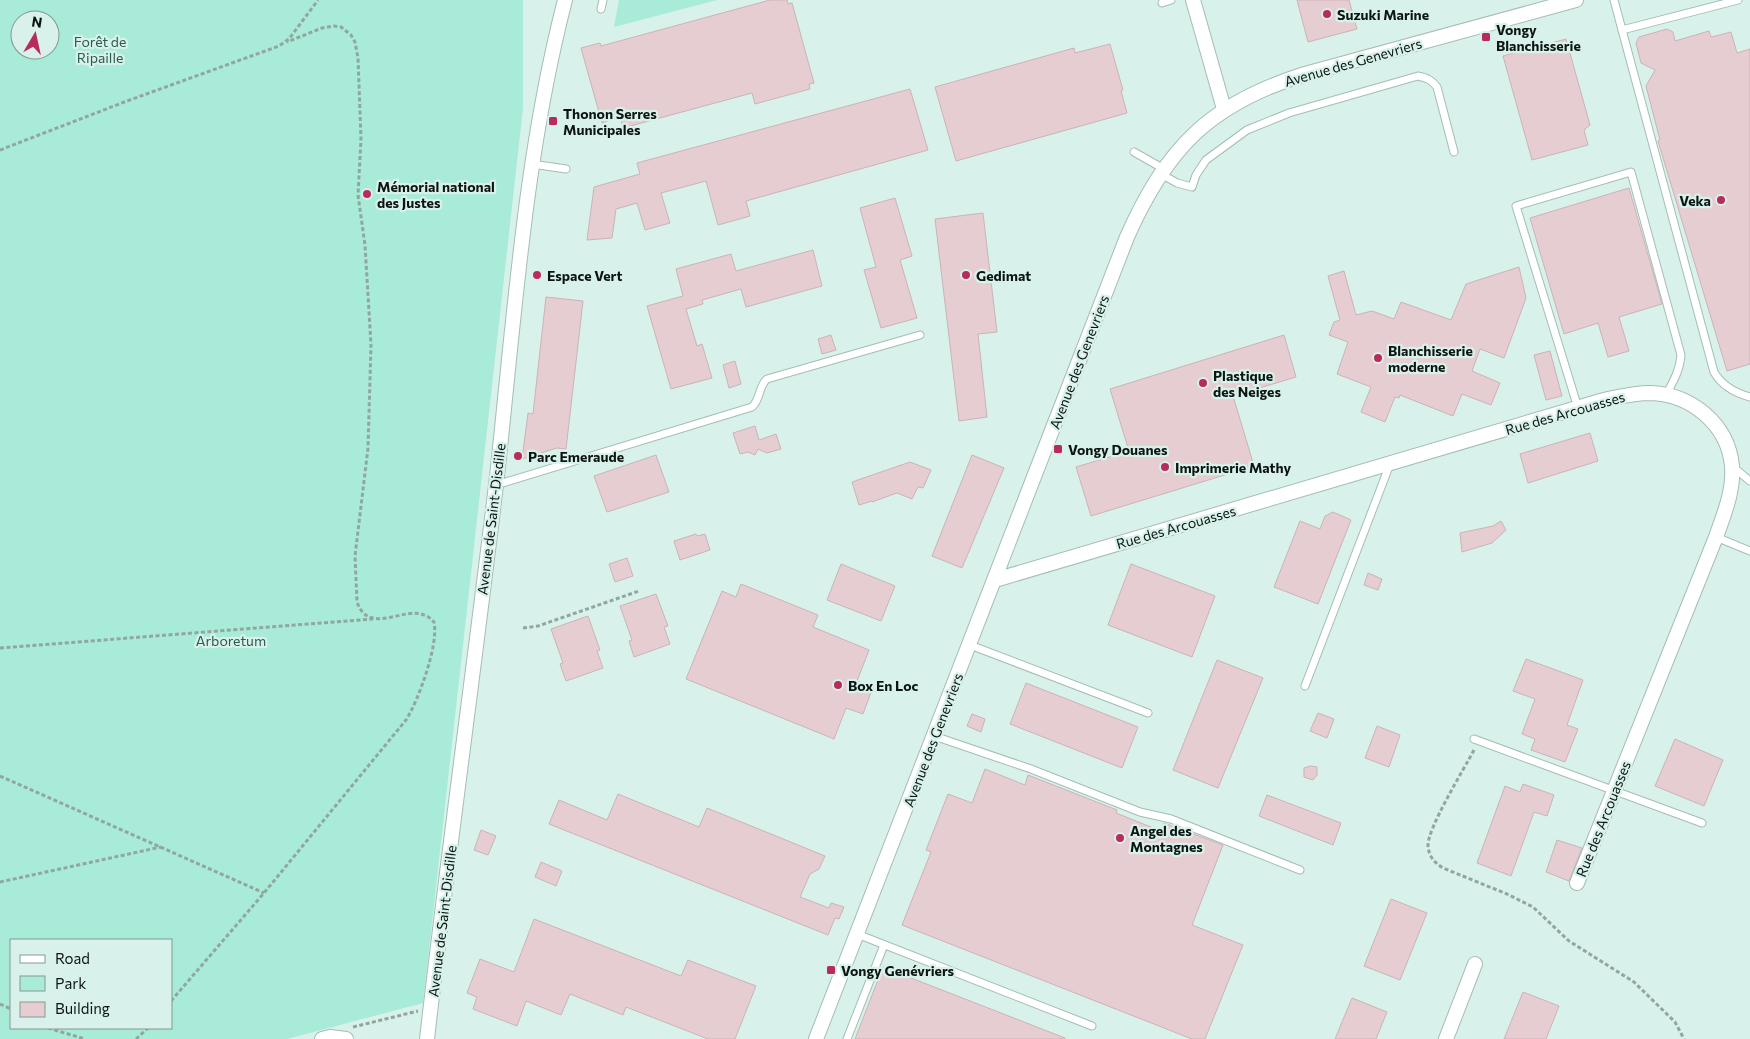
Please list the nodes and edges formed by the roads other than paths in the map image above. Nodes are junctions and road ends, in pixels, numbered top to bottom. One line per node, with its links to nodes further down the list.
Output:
1 (565, 0): 14 (street, Avenue de Saint-Disdille)
2 (603, 0): 9 (lane)
3 (1171, 0): 8 (lane)
4 (1193, 0): 11 (street)
5 (1576, 0): 11 (street, Avenue des Genevriers)
6 (1614, 0): 10 (lane)
7 (1738, 0): 10 (lane)
8 (1162, 3)
9 (601, 9)
10 (1622, 30): 19 (lane)
11 (1224, 109): 16 (street, Avenue des Genevriers)
12 (1134, 152): 16 (lane)
13 (1454, 152): 16 (lane)
14 (532, 164): 15 (lane); 25 (street, Avenue de Saint-Disdille)
15 (566, 169)
16 (1162, 172): 28 (street, Avenue des Genevriers)
17 (920, 335): 25 (lane)
18 (1666, 395): 20 (street, Rue des Arcouasses); 20 (lane); 22 (street, Rue des Arcouasses)
19 (1750, 397)
20 (1578, 408): 21 (street, Rue des Arcouasses)
21 (1391, 463): 28 (street, Rue des Arcouasses); 30 (lane)
22 (1736, 470): 23 (lane); 24 (lane); 26 (street, Rue des Arcouasses)
23 (1750, 474)
24 (1750, 481)
25 (496, 485): 44 (street, Avenue de Saint-Disdille)
26 (1716, 537): 27 (lane); 34 (street, Rue des Arcouasses)
27 (1750, 551)
28 (995, 580): 29 (street, Avenue des Genevriers)
29 (970, 645): 31 (lane); 32 (street, Avenue des Genevriers)
30 (1304, 686)
31 (1148, 713)
32 (934, 736): 36 (lane); 38 (street, Avenue des Genevriers)
33 (1476, 740): 34 (lane)
34 (1614, 791): 35 (lane); 37 (street, Rue des Arcouasses)
35 (1702, 823)
36 (1300, 870)
37 (1577, 883)
38 (857, 934): 39 (lane); 45 (street, Avenue des Genevriers)
39 (884, 945): 41 (lane); 46 (lane)
40 (1476, 964): 47 (street)
41 (1092, 1026)
42 (327, 1038): 43 (street)
43 (346, 1039)
44 (427, 1039)
45 (816, 1039)
46 (847, 1039)
47 (1446, 1039)

